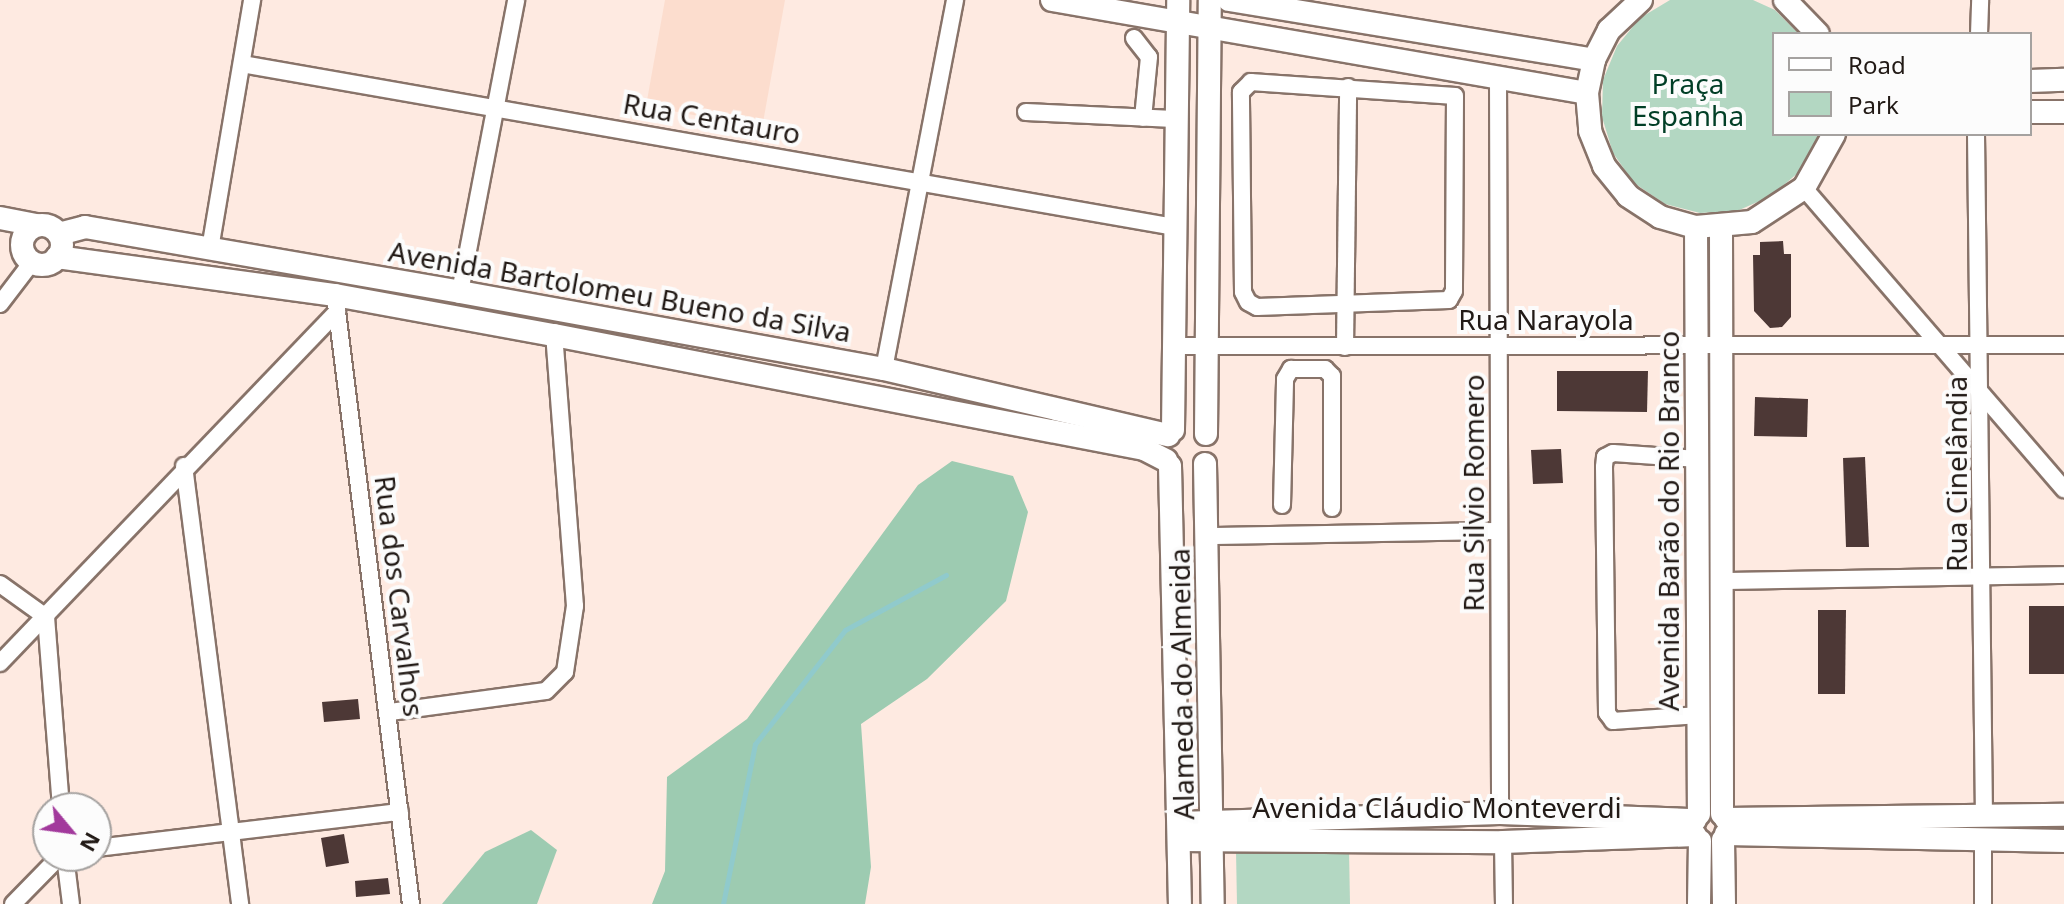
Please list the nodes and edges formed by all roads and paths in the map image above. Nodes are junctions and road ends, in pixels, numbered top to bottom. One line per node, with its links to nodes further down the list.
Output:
1 (252, 0): 18 (street)
2 (516, 0): 24 (street)
3 (955, 0): 32 (street)
4 (1052, 0): 12 (street)
5 (1178, 0): 12 (street)
6 (1210, 0): 13 (street)
7 (1229, 0): 11 (street)
8 (1641, 0): 17 (street)
9 (1785, 0): 14 (street)
10 (1980, 0): 15 (street)
11 (1320, 8): 17 (street)
12 (1176, 25): 13 (street); 29 (street)
13 (1207, 29): 19 (street); 56 (street)
14 (1816, 32)
15 (1979, 32)
16 (1134, 38): 28 (street)
17 (1594, 60): 23 (street)
18 (242, 64): 24 (street, Rua Centauro); 40 (street)
19 (1498, 77): 23 (street); 55 (street, Rua Silvio Romero)
20 (2064, 80): 21 (street)
21 (2032, 81)
22 (1348, 87): 47 (street); 47 (street); 47 (street)
23 (1587, 93): 37 (street)
24 (496, 107): 32 (street, Rua Centauro); 44 (street)
25 (1026, 112): 28 (street)
26 (2032, 112): 27 (street)
27 (2064, 112)
28 (1143, 118): 29 (street)
29 (1174, 119): 36 (street)
30 (1833, 136): 33 (street)
31 (1976, 136): 52 (street, Rua Cinelândia)
32 (920, 180): 36 (street, Rua Centauro); 59 (street)
33 (1804, 188): 38 (street); 51 (street)
34 (0, 218): 35 (street, Avenida Bartolomeu Bueno da Silva)
35 (37, 225): 39 (street, Avenida Bartolomeu Bueno da Silva); 42 (street)
36 (1174, 227): 54 (street)
37 (1696, 227): 38 (street); 49 (street, Avenida Barão do Rio Branco)
38 (1721, 228): 50 (street, Avenida Barão do Rio Branco)
39 (59, 234): 40 (street, Avenida Bartolomeu Bueno da Silva); 43 (street)
40 (210, 249): 44 (street, Avenida Bartolomeu Bueno da Silva)
41 (0, 250): 42 (street, Avenida Bartolomeu Bueno da Silva)
42 (28, 257): 43 (street, Avenida Bartolomeu Bueno da Silva); 46 (street)
43 (57, 257): 45 (street, Avenida Bartolomeu Bueno da Silva)
44 (460, 292): 59 (street, Avenida Bartolomeu Bueno da Silva)
45 (336, 303): 48 (street, Avenida Bartolomeu Bueno da Silva); 67 (street); 79 (street, Rua dos Carvalhos)
46 (0, 304)
47 (1344, 304): 58 (street)
48 (554, 335): 65 (street, Avenida Bartolomeu Bueno da Silva); 79 (street)
49 (1697, 345): 50 (street, Rua Narayola); 55 (street, Rua Narayola); 64 (street, Avenida Barão do Rio Branco)
50 (1721, 345): 51 (street, Rua Narayola); 75 (street, Avenida Barão do Rio Branco)
51 (1940, 345): 52 (street, Rua Narayola); 61 (street)
52 (1981, 345): 53 (street, Rua Narayola); 61 (street, Rua Cinelândia)
53 (2064, 345)
54 (1172, 346): 56 (street, Rua Narayola); 62 (street)
55 (1499, 346): 58 (street, Rua Narayola); 71 (street, Rua Silvio Romero)
56 (1208, 347): 57 (street, Rua Narayola); 63 (street)
57 (1308, 347): 58 (street, Rua Narayola); 60 (street)
58 (1345, 347)
59 (884, 369): 62 (street, Avenida Bartolomeu Bueno da Silva)
60 (1309, 369): 69 (street); 70 (street)
61 (1981, 392): 68 (street); 74 (street, Rua Cinelândia)
62 (1170, 432): 63 (street); 65 (street)
63 (1206, 434): 66 (street)
64 (1698, 459): 80 (street, Avenida Barão do Rio Branco); 80 (street)
65 (1168, 463): 66 (street); 89 (street, Alameda do Almeida)
66 (1205, 464): 72 (street, Alameda do Almeida)
67 (184, 466): 77 (street); 88 (street)
68 (2064, 489)
69 (1282, 505)
70 (1332, 508)
71 (1499, 531): 72 (street); 83 (street, Rua Silvio Romero)
72 (1209, 536): 87 (street, Alameda do Almeida)
73 (2064, 575): 74 (street)
74 (1982, 576): 75 (street); 84 (street, Rua Cinelândia)
75 (1721, 581): 86 (street, Avenida Barão do Rio Branco)
76 (0, 584): 77 (street)
77 (46, 617): 78 (street); 81 (street)
78 (0, 663)
79 (390, 712): 82 (street, Rua dos Carvalhos)
80 (1699, 715): 86 (street, Avenida Barão do Rio Branco)
81 (60, 792)
82 (400, 812): 88 (street); 99 (street, Rua dos Carvalhos)
83 (1500, 813): 86 (street, Avenida Cláudio Monteverdi); 87 (street, Avenida Cláudio Monteverdi)
84 (1984, 814): 85 (street); 86 (street)
85 (2064, 815)
86 (1711, 827): 90 (street); 92 (street, Avenida Cláudio Monteverdi); 103 (street, Avenida Barão do Rio Branco); 104 (street, Avenida Barão do Rio Branco)
87 (1213, 830): 89 (street, Avenida Cláudio Monteverdi); 92 (street, Avenida Cláudio Monteverdi); 101 (street, Alameda do Almeida)
88 (231, 832): 93 (street); 98 (street)
89 (1179, 832): 100 (street, Alameda do Almeida)
90 (1983, 841): 91 (street); 105 (street)
91 (2064, 841)
92 (1503, 842): 102 (street)
93 (112, 846)
94 (46, 872): 96 (street)
95 (66, 872): 97 (street)
96 (13, 904)
97 (71, 904)
98 (240, 904)
99 (411, 904)
100 (1180, 904)
101 (1213, 904)
102 (1504, 904)
103 (1699, 904)
104 (1724, 904)
105 (1983, 904)

